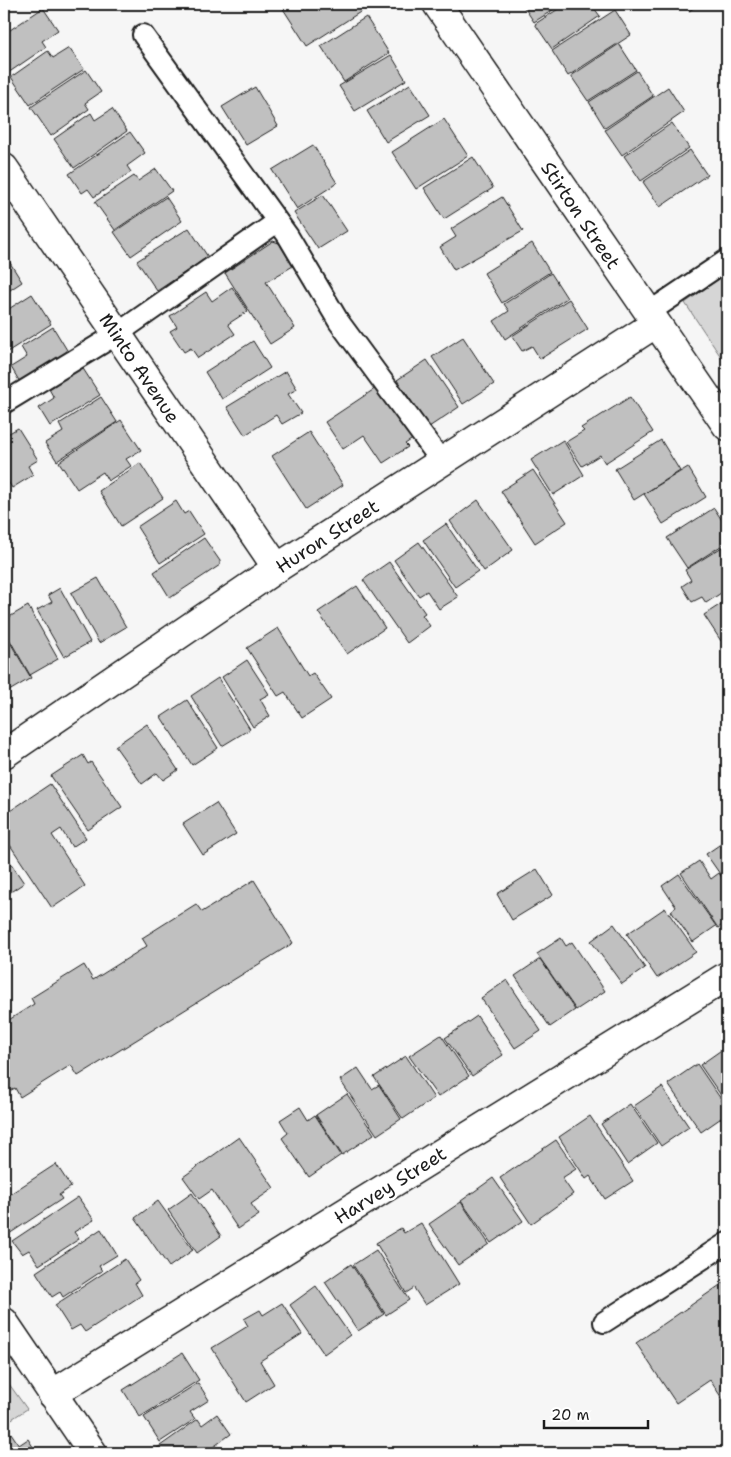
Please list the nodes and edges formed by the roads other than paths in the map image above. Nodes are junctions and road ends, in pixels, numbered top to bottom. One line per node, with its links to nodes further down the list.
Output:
1 (437, 4): 6 (street, Stirton Street)
2 (143, 35): 4 (lane)
3 (4, 169): 7 (street, Minto Avenue)
4 (277, 222): 7 (lane); 10 (lane)
5 (727, 260): 6 (lane)
6 (652, 319): 9 (street, Stirton Street); 10 (street, Huron Street)
7 (117, 334): 8 (lane); 11 (street, Minto Avenue)
8 (4, 403)
9 (727, 426)
10 (442, 462): 11 (street, Huron Street)
11 (278, 568): 12 (street, Huron Street)
12 (4, 754)
13 (727, 976): 17 (street, Harvey Street)
14 (727, 1243): 16 (lane)
15 (4, 1322): 17 (street)
16 (604, 1322)
17 (52, 1394): 18 (street)
18 (93, 1453)

